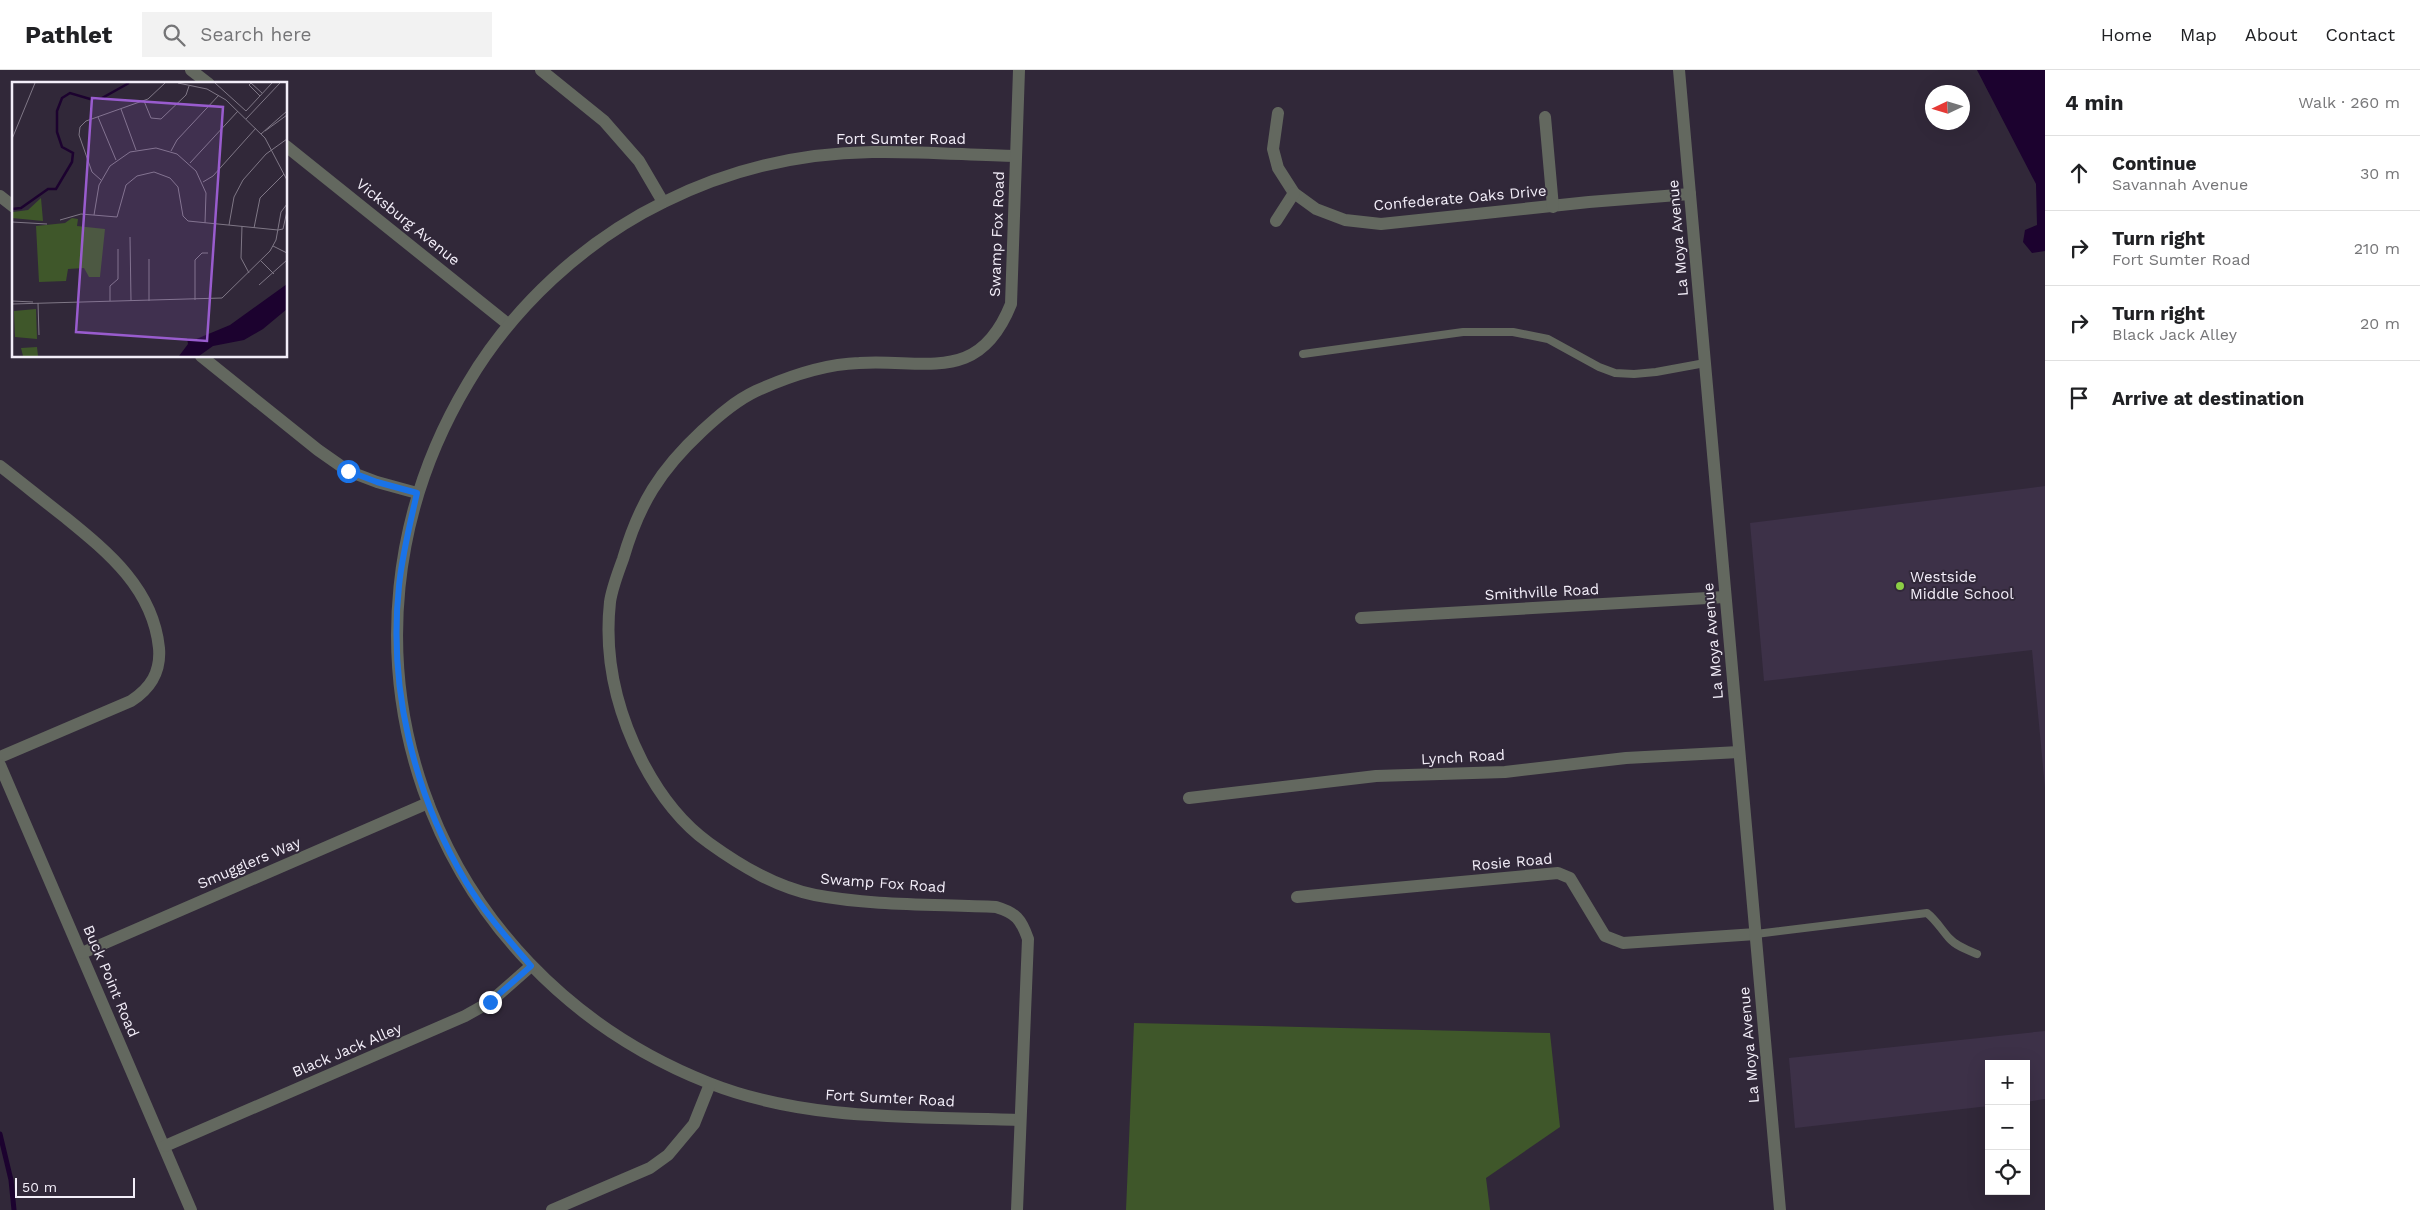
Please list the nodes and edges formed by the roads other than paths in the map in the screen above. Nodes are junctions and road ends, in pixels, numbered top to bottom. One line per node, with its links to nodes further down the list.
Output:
1 (191, 70): 5 (street)
2 (541, 70): 13 (street)
3 (1019, 70): 9 (street, Swamp Fox Road)
4 (1679, 70): 11 (street, La Moya Avenue)
5 (206, 82)
6 (1278, 113): 10 (street, Confederate Oaks Drive)
7 (1545, 116): 15 (street)
8 (288, 148): 17 (street, Vicksburg Avenue)
9 (1016, 156): 13 (street, Fort Sumter Road); 36 (street, Swamp Fox Road)
10 (1294, 194): 15 (street, Confederate Oaks Drive); 16 (street)
11 (1690, 194): 15 (street, Confederate Oaks Drive); 20 (street, La Moya Avenue)
12 (0, 196): 14 (street)
13 (663, 202): 17 (street, Fort Sumter Road)
14 (12, 205)
15 (1553, 207)
16 (1276, 221)
17 (508, 324): 22 (street, Fort Sumter Road)
18 (1303, 354): 20 (lane)
19 (203, 358): 22 (street)
20 (1705, 363): 23 (street, La Moya Avenue)
21 (0, 466): 26 (street)
22 (417, 493): 29 (street, Fort Sumter Road)
23 (1726, 597): 24 (street, Smithville Road); 25 (street, La Moya Avenue)
24 (1361, 618)
25 (1739, 752): 28 (street, Lynch Road); 31 (street, La Moya Avenue)
26 (0, 757)
27 (0, 765): 32 (street, Buck Point Road)
28 (1189, 798)
29 (428, 803): 32 (street, Smugglers Way); 34 (street, Fort Sumter Road)
30 (1297, 897): 31 (street, Rosie Road)
31 (1756, 934): 33 (lane); 41 (street, La Moya Avenue)
32 (82, 953): 37 (street, Buck Point Road)
33 (1977, 954)
34 (531, 966): 35 (street, Fort Sumter Road); 37 (street, Black Jack Alley)
35 (710, 1084): 36 (street, Fort Sumter Road); 39 (street)
36 (1020, 1120): 40 (street, Swamp Fox Road)
37 (165, 1146): 38 (street, Buck Point Road)
38 (191, 1210)
39 (552, 1210)
40 (1017, 1210)
41 (1780, 1210)

